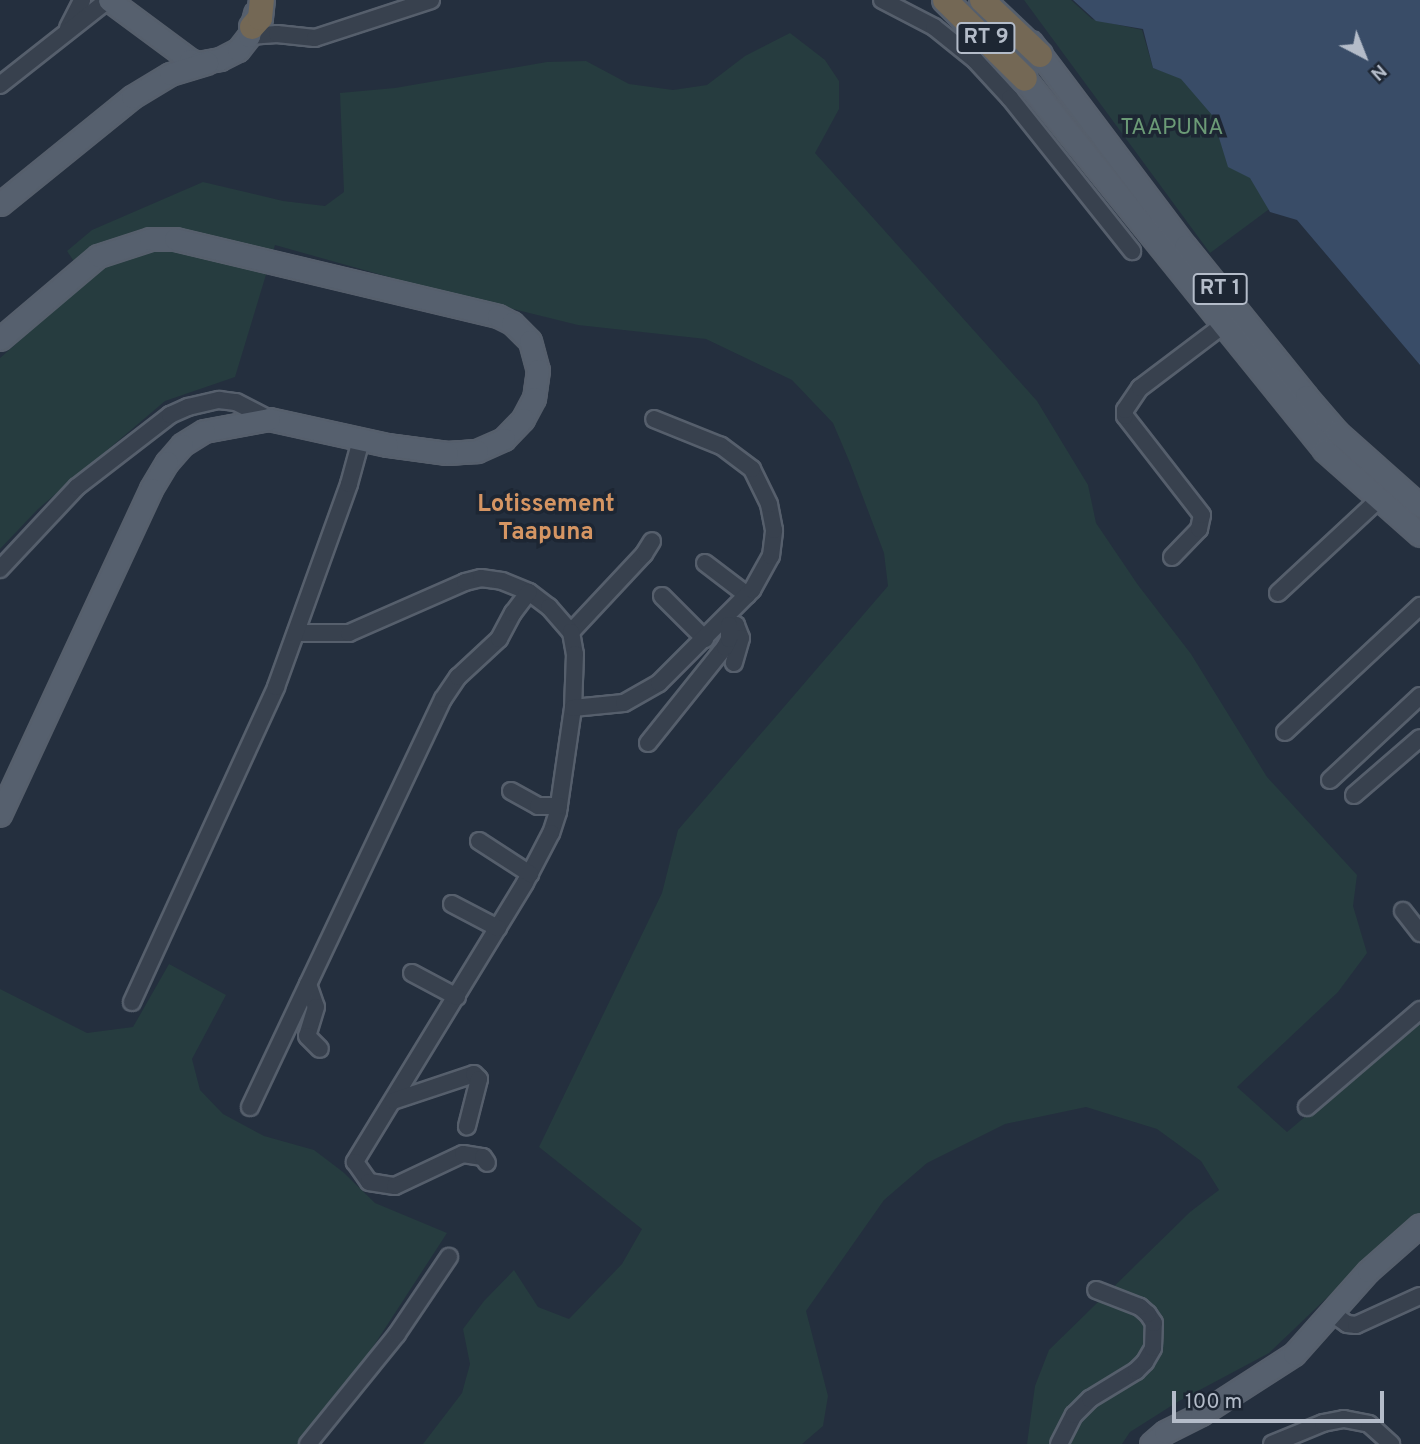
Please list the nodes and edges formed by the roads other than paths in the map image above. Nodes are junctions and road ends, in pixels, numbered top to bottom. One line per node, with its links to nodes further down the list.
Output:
1 (82, 0): 11 (street)
2 (108, 0): 11 (street); 13 (main road)
3 (254, 0): 10 (main road)
4 (262, 0): 10 (highway)
5 (431, 0): 10 (street)
6 (882, 0): 17 (street)
7 (945, 0): 14 (highway, RT 9)
8 (982, 0): 12 (highway, RT 9)
9 (999, 0): 12 (main road, RT 1)
10 (251, 31): 13 (main road)
11 (61, 39): 15 (street)
12 (1040, 55): 24 (main road, RT 1)
13 (206, 63): 16 (main road)
14 (1025, 79): 18 (main road, RT 1)
15 (0, 85)
16 (0, 204)
17 (1132, 251)
18 (1222, 326): 23 (main road, RT 1); 27 (street)
19 (0, 339): 22 (main road)
20 (269, 419): 22 (main road); 29 (street); 49 (main road)
21 (654, 419): 32 (street)
22 (361, 440): 37 (street)
23 (1378, 500): 25 (main road, RT 1); 31 (street)
24 (1420, 506)
25 (1420, 535)
26 (652, 541): 36 (street)
27 (1172, 558)
28 (705, 563): 32 (street)
29 (0, 569)
30 (529, 592): 36 (street); 37 (street); 57 (street)
31 (1278, 593)
32 (747, 595): 35 (street)
33 (662, 596): 38 (street)
34 (1420, 606): 42 (street)
35 (724, 625): 38 (street); 39 (street); 44 (street)
36 (571, 632): 41 (street)
37 (296, 633): 59 (street)
38 (705, 639): 41 (street)
39 (734, 663)
40 (1420, 696): 45 (street)
41 (573, 708): 48 (street)
42 (1285, 732)
43 (1420, 738): 47 (street)
44 (648, 743)
45 (1330, 780)
46 (511, 791): 48 (street)
47 (1354, 795)
48 (559, 806): 51 (street)
49 (0, 815)
50 (479, 841): 51 (street)
51 (530, 874): 54 (street)
52 (452, 904): 54 (street)
53 (1403, 911): 55 (street)
54 (498, 928): 58 (street)
55 (1420, 933)
56 (412, 973): 58 (street)
57 (308, 984): 61 (street); 63 (street)
58 (457, 997): 62 (street)
59 (132, 1002)
60 (1420, 1010): 64 (street)
61 (320, 1049)
62 (393, 1101): 65 (street); 66 (street)
63 (250, 1107)
64 (1307, 1107)
65 (467, 1126)
66 (487, 1163)
67 (1420, 1225): 71 (main road)
68 (449, 1257): 72 (street)
69 (1096, 1290): 73 (street)
70 (1420, 1296): 71 (street)
71 (1330, 1312): 74 (main road)
72 (309, 1444)
73 (1059, 1444)
74 (1151, 1444)
75 (1272, 1444): 76 (street)
76 (1391, 1444)

